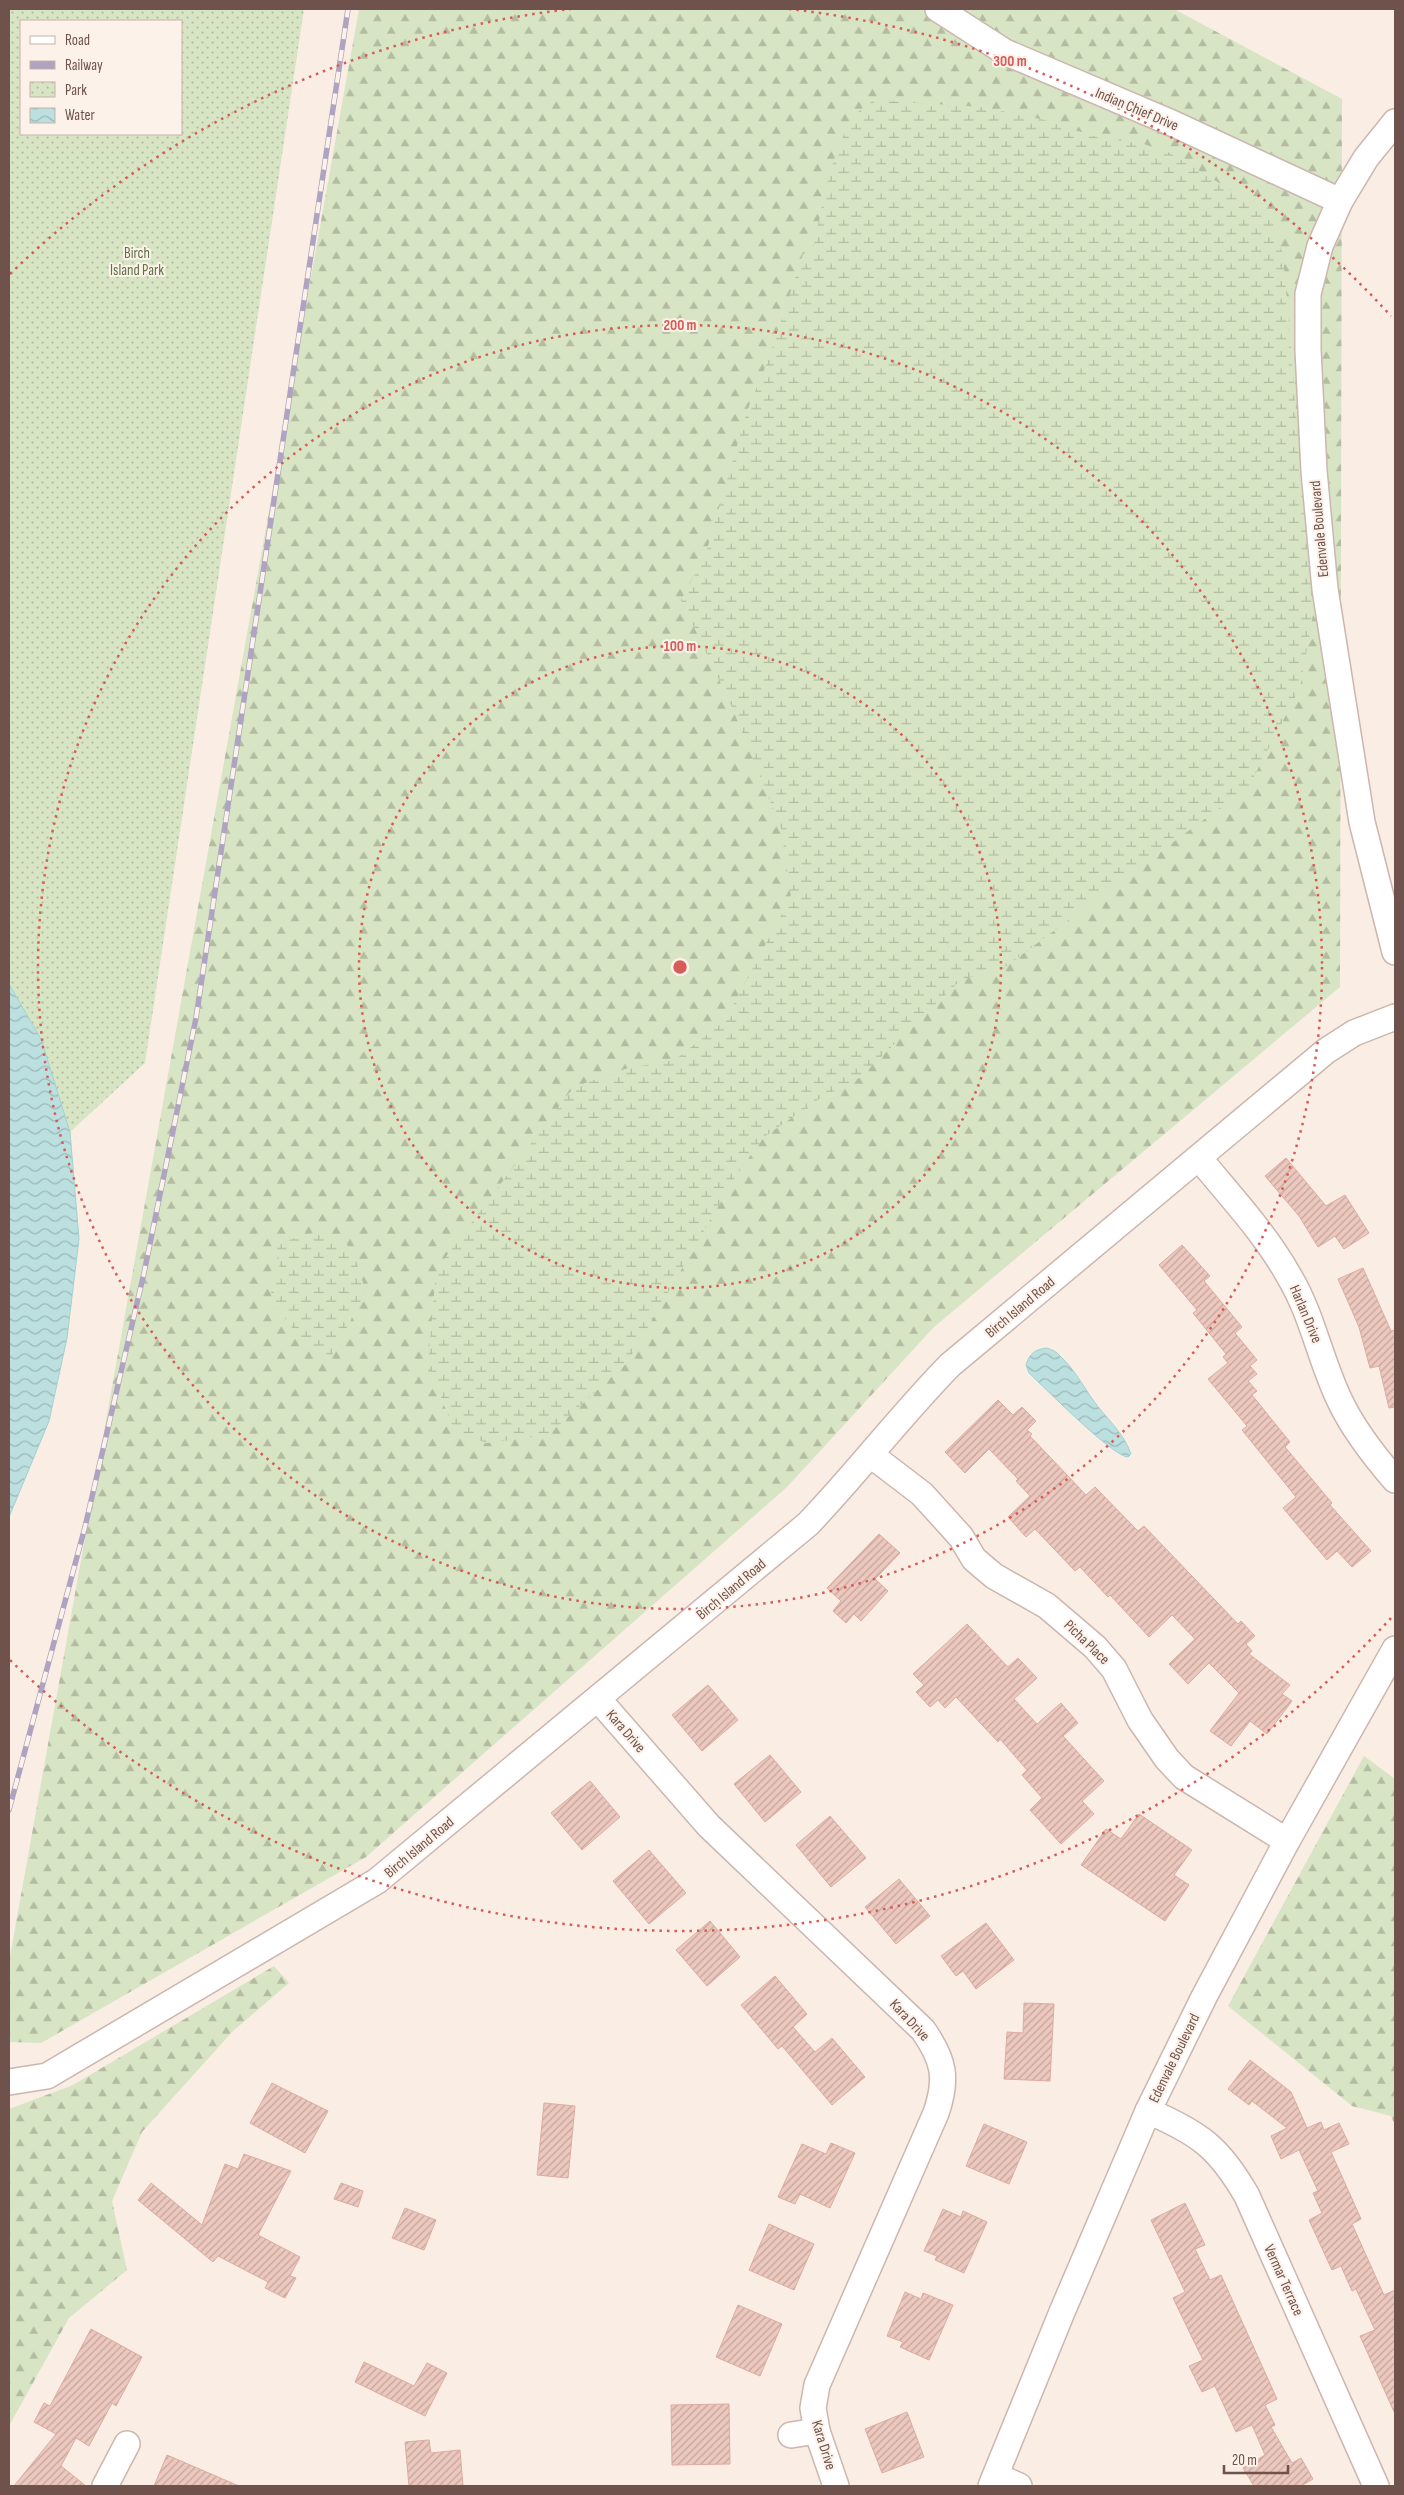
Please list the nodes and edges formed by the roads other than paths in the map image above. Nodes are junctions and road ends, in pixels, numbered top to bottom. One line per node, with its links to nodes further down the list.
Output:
1 (938, 9): 3 (street, Indian Chief Drive)
2 (1395, 122): 3 (street, Edenvale Boulevard)
3 (1340, 201): 4 (street, Edenvale Boulevard)
4 (1395, 952)
5 (1395, 1017): 6 (street, Birch Island Road)
6 (1199, 1158): 7 (street, Birch Island Road); 8 (street, Harlan Drive)
7 (871, 1455): 10 (street, Birch Island Road); 11 (street, Picha Place)
8 (1395, 1480)
9 (1395, 1649): 11 (street, Edenvale Boulevard)
10 (598, 1699): 12 (street, Birch Island Road); 14 (street, Kara Drive)
11 (1287, 1841): 13 (street, Edenvale Boulevard)
12 (9, 2082)
13 (1148, 2111): 17 (street, Edenvale Boulevard); 21 (street, Vermar Terrace)
14 (817, 2431): 15 (street); 19 (street, Kara Drive)
15 (791, 2435)
16 (127, 2444): 18 (street)
17 (994, 2481): 20 (street)
18 (105, 2486)
19 (836, 2486)
20 (1019, 2486)
21 (1376, 2486)

